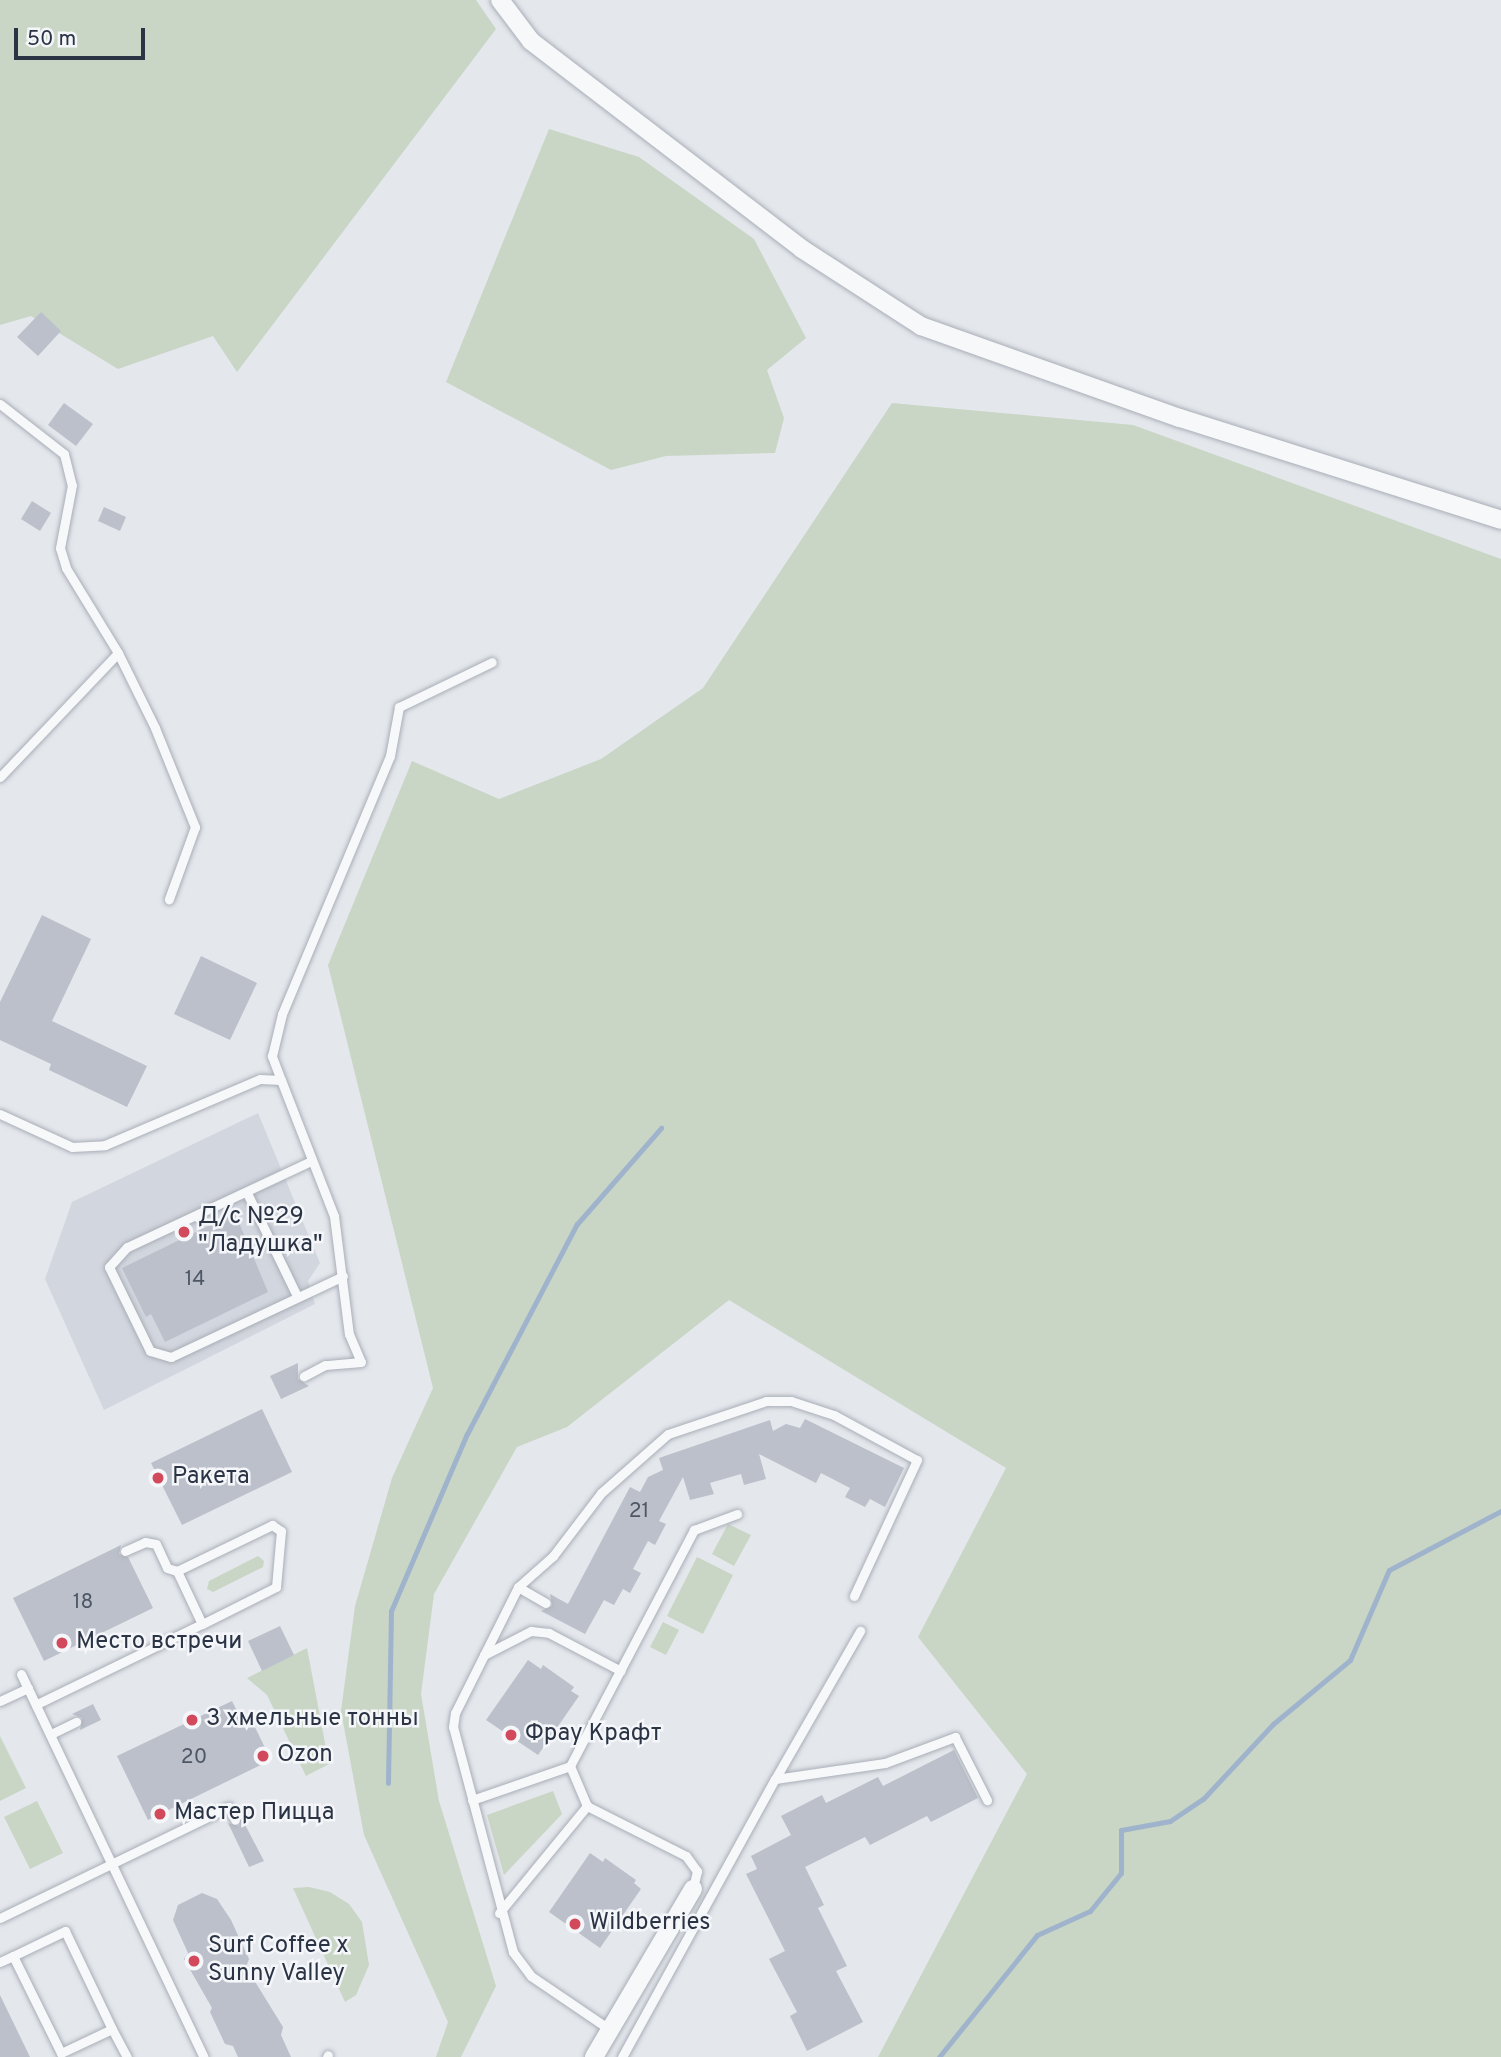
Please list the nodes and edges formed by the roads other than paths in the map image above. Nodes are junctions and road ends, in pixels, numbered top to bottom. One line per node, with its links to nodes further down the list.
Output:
1 (500, 0): 3 (street)
2 (0, 404): 4 (lane)
3 (1501, 520)
4 (118, 653): 6 (lane); 7 (lane)
5 (492, 662): 8 (lane)
6 (0, 777)
7 (169, 899)
8 (281, 1080): 9 (lane); 10 (lane)
9 (0, 1114)
10 (311, 1161): 11 (lane); 12 (lane)
11 (247, 1193): 13 (lane); 13 (lane)
12 (343, 1276): 13 (lane); 14 (lane)
13 (297, 1296)
14 (304, 1376)
15 (737, 1514): 24 (lane)
16 (125, 1550): 17 (lane)
17 (177, 1571): 21 (lane); 21 (lane)
18 (518, 1587): 19 (lane); 20 (lane); 23 (lane)
19 (854, 1596)
20 (546, 1603)
21 (202, 1623): 28 (lane)
22 (860, 1631): 32 (lane)
23 (484, 1656): 24 (lane); 33 (lane)
24 (621, 1671): 31 (lane)
25 (21, 1674): 26 (lane)
26 (28, 1688): 27 (lane); 28 (lane)
27 (0, 1701)
28 (37, 1704): 30 (lane)
29 (76, 1722): 30 (lane)
30 (51, 1734): 37 (lane)
31 (570, 1766): 33 (lane); 35 (lane)
32 (775, 1779): 34 (lane); 48 (lane)
33 (472, 1800): 39 (lane)
34 (987, 1800)
35 (587, 1806): 38 (lane); 39 (lane)
36 (235, 1820): 37 (lane)
37 (109, 1864): 40 (lane); 46 (lane)
38 (693, 1889): 44 (street)
39 (499, 1913): 44 (lane)
40 (0, 1918)
41 (13, 1956): 42 (lane); 43 (lane); 43 (lane)
42 (0, 1962)
43 (112, 2029): 45 (lane)
44 (609, 2029): 47 (street)
45 (127, 2057)
46 (204, 2057)
47 (594, 2057)
48 (622, 2057)

